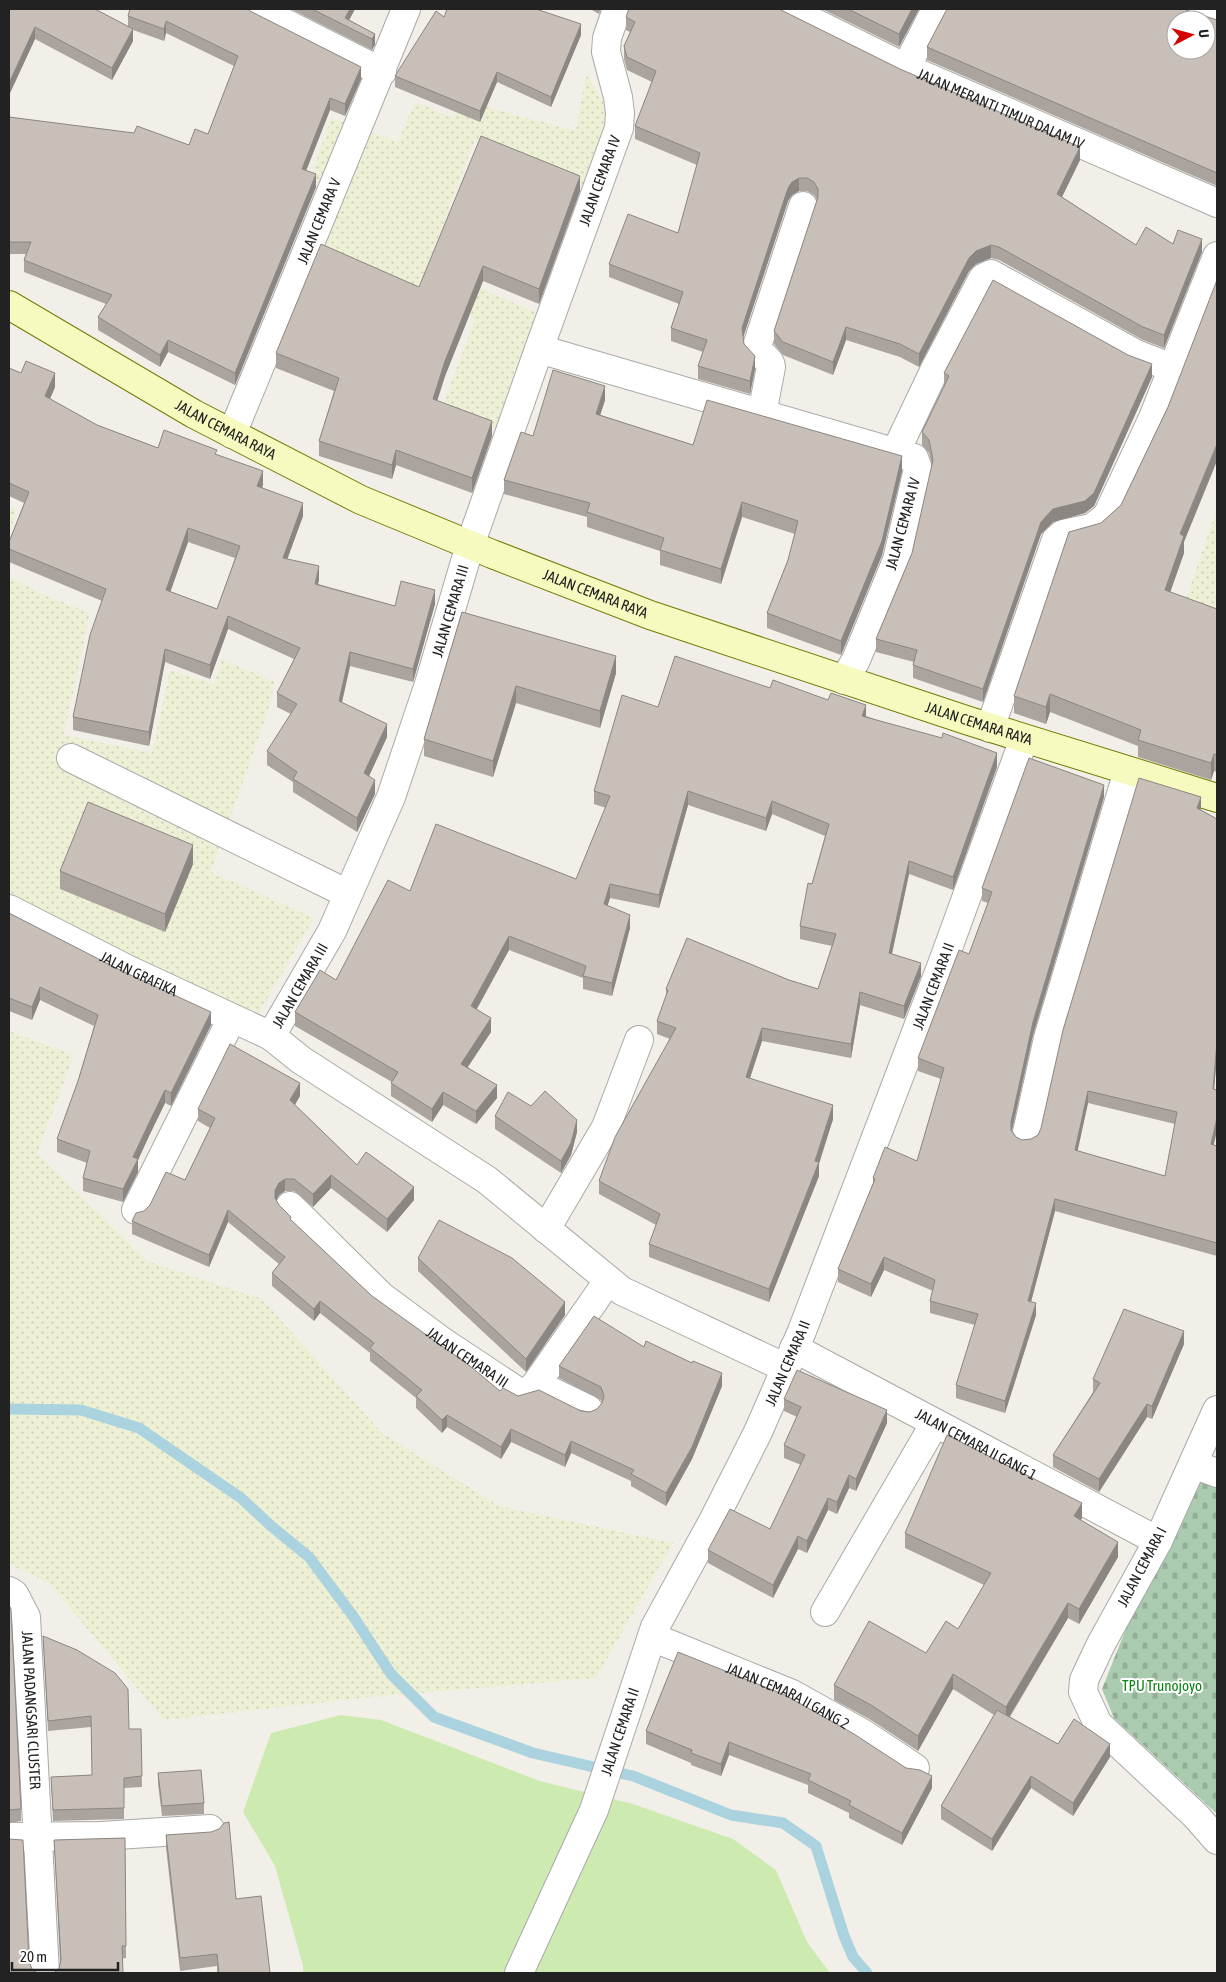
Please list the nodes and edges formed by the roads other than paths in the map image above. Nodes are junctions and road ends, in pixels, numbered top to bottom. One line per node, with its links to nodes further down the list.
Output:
1 (257, 9): 9 (street)
2 (406, 9): 9 (street, JALAN CEMARA V)
3 (617, 9): 14 (street, JALAN CEMARA IV)
4 (787, 9): 8 (street, JALAN MERANTI TIMUR DALAM IV)
5 (936, 9): 8 (street)
6 (1192, 9): 7 (street)
7 (1217, 18)
8 (906, 68): 10 (street, JALAN MERANTI TIMUR DALAM IV)
9 (382, 72): 17 (street, JALAN CEMARA V)
10 (1217, 204)
11 (802, 206): 16 (street)
12 (1217, 256): 15 (street)
13 (9, 306): 17 (main road, JALAN CEMARA RAYA)
14 (539, 349): 16 (street, JALAN CEMARA IV); 19 (street, JALAN CEMARA IV)
15 (1173, 368): 18 (street); 21 (street)
16 (762, 414): 18 (street, JALAN CEMARA IV)
17 (232, 434): 19 (main road, JALAN CEMARA RAYA)
18 (896, 451): 20 (street, JALAN CEMARA IV)
19 (470, 544): 20 (main road, JALAN CEMARA RAYA); 26 (street, JALAN CEMARA III)
20 (844, 680): 21 (main road, JALAN CEMARA RAYA)
21 (990, 728): 22 (main road, JALAN CEMARA RAYA)
22 (1024, 739): 24 (main road, JALAN CEMARA RAYA); 36 (street, JALAN CEMARA II)
23 (71, 758): 26 (street)
24 (1128, 772): 25 (main road, JALAN CEMARA RAYA); 31 (street)
25 (1217, 798)
26 (348, 894): 29 (street, JALAN CEMARA III)
27 (9, 909): 28 (street, JALAN GRAFIKA)
28 (232, 1018): 29 (street, JALAN GRAFIKA); 33 (street)
29 (272, 1036): 34 (street, JALAN CEMARA III)
30 (639, 1040): 34 (street)
31 (1026, 1137)
32 (290, 1206): 37 (street, JALAN CEMARA III)
33 (136, 1210)
34 (546, 1229): 35 (street, JALAN CEMARA III)
35 (608, 1280): 36 (street, JALAN CEMARA III); 37 (street)
36 (790, 1358): 40 (street, JALAN CEMARA II GANG 1); 45 (street, JALAN CEMARA II)
37 (536, 1384): 38 (street)
38 (588, 1409)
39 (1217, 1410): 41 (street, JALAN CEMARA I)
40 (934, 1423): 42 (street, JALAN CEMARA II GANG 1); 44 (street)
41 (1205, 1468): 42 (street, JALAN CEMARA I)
42 (1158, 1541): 50 (street, JALAN CEMARA I)
43 (9, 1591): 48 (street, JALAN PADANGSARI CLUSTER)
44 (825, 1612)
45 (652, 1637): 46 (street, JALAN CEMARA II GANG 2); 52 (street, JALAN CEMARA II)
46 (914, 1768)
47 (210, 1829): 48 (street)
48 (39, 1836): 49 (street); 51 (street, JALAN PADANGSARI CLUSTER)
49 (9, 1837)
50 (1217, 1840)
51 (45, 1973)
52 (519, 1973)

